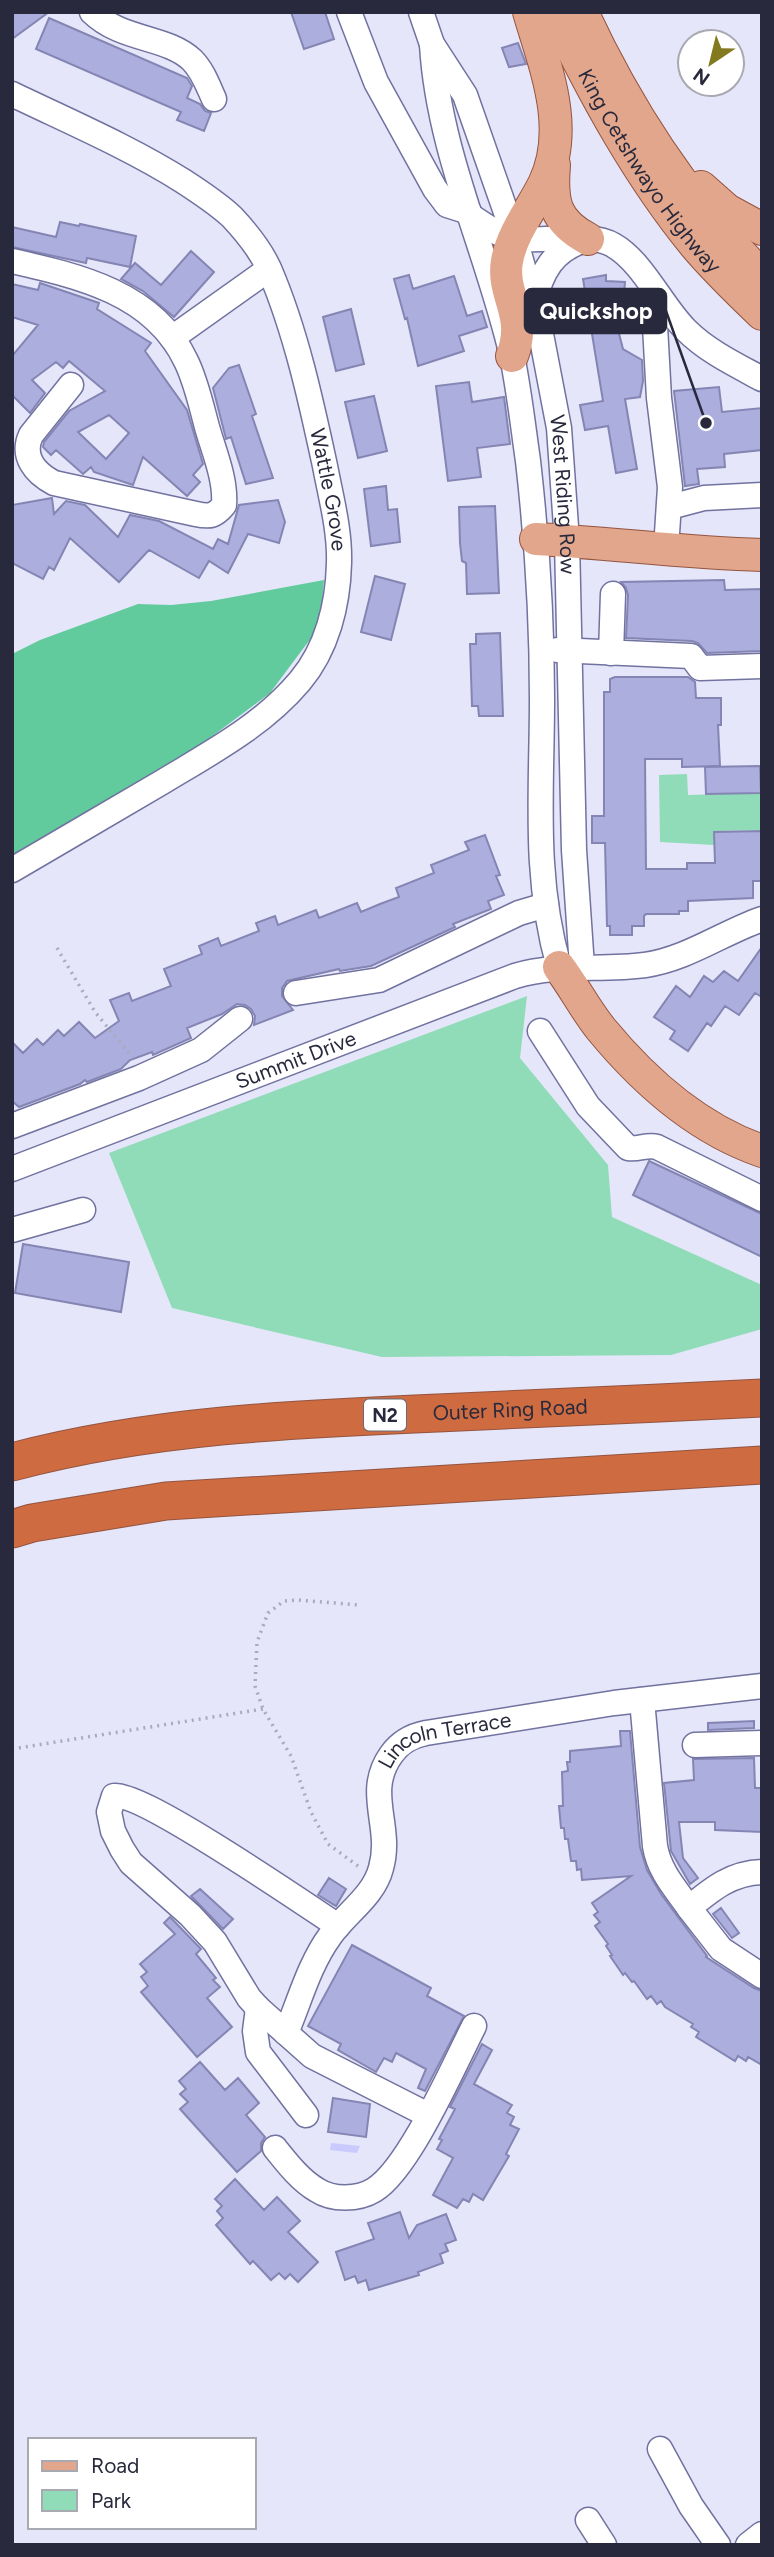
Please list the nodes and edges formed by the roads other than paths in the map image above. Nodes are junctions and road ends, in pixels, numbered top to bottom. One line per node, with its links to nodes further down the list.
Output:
1 (92, 12): 9 (street)
2 (349, 12): 12 (street)
3 (421, 12): 7 (street, West Riding Row)
4 (529, 12): 11 (main road)
5 (554, 12): 21 (main road, King Cetshwayo Highway)
6 (583, 12): 10 (main road, King Cetshwayo Highway)
7 (432, 44): 12 (street, West Riding Row); 14 (street, West Riding Row)
8 (12, 94): 17 (street, Wattle Grove)
9 (214, 99)
10 (632, 110): 13 (main road); 18 (main road, King Cetshwayo Highway)
11 (555, 154): 14 (main road); 15 (main road)
12 (470, 214): 14 (street); 23 (street, West Riding Row)
13 (762, 229)
14 (515, 238): 15 (street); 20 (street, West Riding Row); 23 (main road)
15 (587, 239): 19 (street); 20 (street)
16 (12, 261): 22 (street)
17 (269, 269): 22 (street); 37 (street, Wattle Grove)
18 (762, 276)
19 (653, 290): 24 (street); 27 (street)
20 (534, 302): 29 (street, West Riding Row)
21 (762, 314)
22 (172, 338): 25 (street)
23 (512, 356): 28 (street, West Riding Row)
24 (762, 379)
25 (71, 385)
26 (762, 495): 27 (street)
27 (670, 507): 30 (street)
28 (536, 539): 29 (main road); 33 (street, West Riding Row)
29 (568, 541): 30 (main road); 34 (street, West Riding Row)
30 (666, 549): 31 (main road)
31 (762, 555)
32 (613, 594): 35 (street)
33 (542, 650): 34 (street); 38 (street, West Riding Row)
34 (571, 650): 35 (street); 40 (street, West Riding Row)
35 (611, 653): 36 (street)
36 (762, 666)
37 (12, 870)
38 (546, 905): 40 (street, West Riding Row); 41 (street)
39 (762, 919): 40 (street, Summit Drive)
40 (572, 975): 45 (street, Summit Drive); 47 (main road)
41 (296, 993)
42 (240, 1019): 44 (street)
43 (540, 1031): 49 (street)
44 (139, 1078): 45 (street); 46 (street)
45 (154, 1114): 48 (street, Summit Drive)
46 (12, 1126)
47 (762, 1151)
48 (12, 1169)
49 (762, 1199)
50 (83, 1210): 51 (street)
51 (12, 1230)
52 (762, 1398): 53 (highway, Outer Ring Road / N2)
53 (12, 1462)
54 (762, 1465): 55 (highway)
55 (12, 1528)
56 (762, 1686): 57 (street, Lincoln Terrace)
57 (642, 1700): 61 (street); 62 (street, Lincoln Terrace)
58 (762, 1743): 59 (street)
59 (695, 1745)
60 (762, 1872): 61 (street)
61 (690, 1908): 63 (street)
62 (338, 1926): 64 (street); 66 (street, Lincoln Terrace)
63 (762, 1976)
64 (258, 2008): 66 (street); 67 (street)
65 (474, 2026): 68 (street)
66 (286, 2033): 68 (street)
67 (306, 2115)
68 (428, 2115): 69 (street)
69 (275, 2148)
70 (660, 2449): 73 (street)
71 (589, 2520): 72 (street)
72 (604, 2545)
73 (718, 2545)

